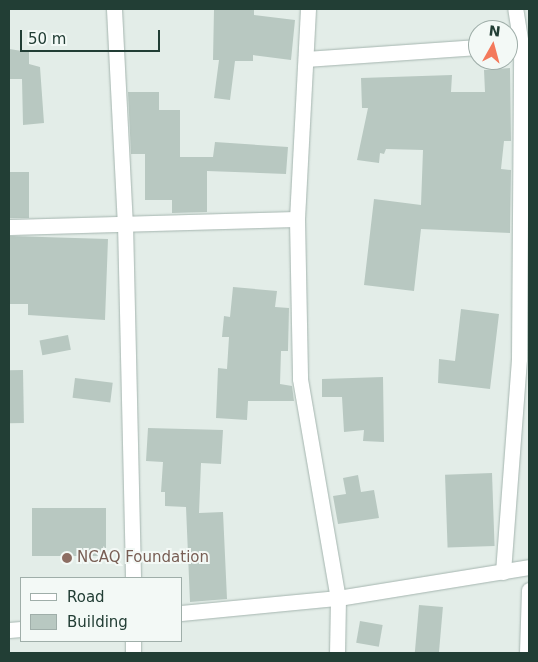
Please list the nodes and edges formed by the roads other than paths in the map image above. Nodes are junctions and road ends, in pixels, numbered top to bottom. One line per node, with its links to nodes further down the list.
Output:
1 (114, 9): 7 (street)
2 (308, 9): 4 (street)
3 (468, 48): 4 (street)
4 (306, 59): 6 (street)
5 (514, 70): 10 (street)
6 (297, 220): 7 (street); 13 (street)
7 (126, 223): 8 (street); 11 (street)
8 (9, 227)
9 (529, 567): 10 (street)
10 (502, 572): 13 (street)
11 (133, 577)
12 (529, 590): 16 (street)
13 (338, 598): 14 (street); 15 (street)
14 (182, 613)
15 (336, 653)
16 (528, 653)

